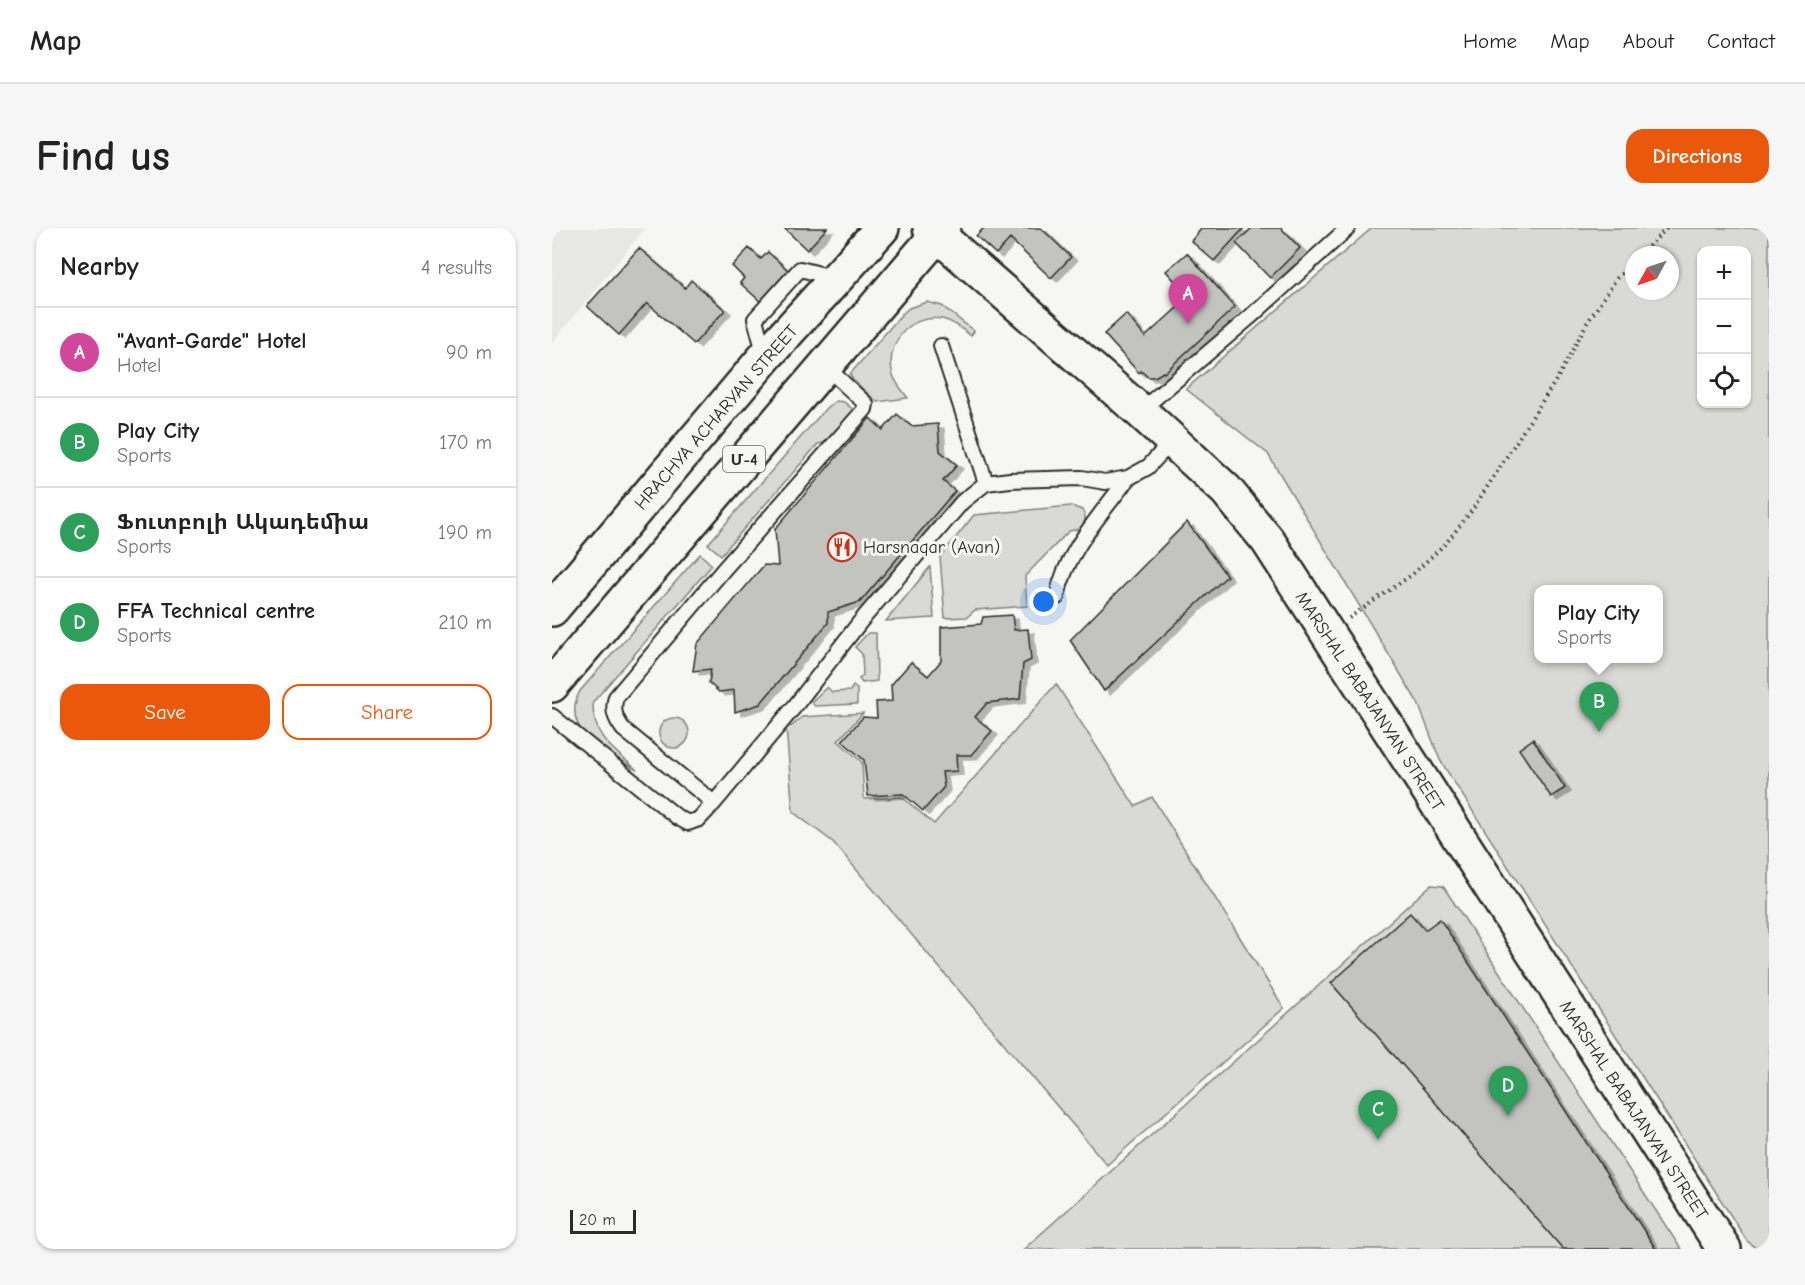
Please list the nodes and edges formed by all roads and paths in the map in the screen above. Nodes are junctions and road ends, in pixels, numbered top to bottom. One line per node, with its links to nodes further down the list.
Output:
1 (882, 228): 14 (main road, HRACHYA ACHARYAN STREET / Մ-4)
2 (1348, 228): 9 (lane)
3 (1667, 228): 5 (path)
4 (937, 230): 8 (main road, Մ-4); 9 (main road, MARSHAL BABAJANYAN STREET)
5 (1649, 246)
6 (1625, 271): 15 (path)
7 (941, 345): 12 (lane)
8 (824, 366): 16 (main road, Մ-4); 18 (lane)
9 (1140, 411): 10 (main road, MARSHAL BABAJANYAN STREET)
10 (1172, 441): 11 (lane); 15 (main road, MARSHAL BABAJANYAN STREET)
11 (1128, 478): 12 (lane); 13 (lane)
12 (986, 483): 18 (lane)
13 (1057, 597)
14 (552, 609)
15 (1326, 633): 19 (main road, MARSHAL BABAJANYAN STREET)
16 (552, 685)
17 (552, 717): 18 (lane)
18 (714, 803)
19 (1724, 1249)

